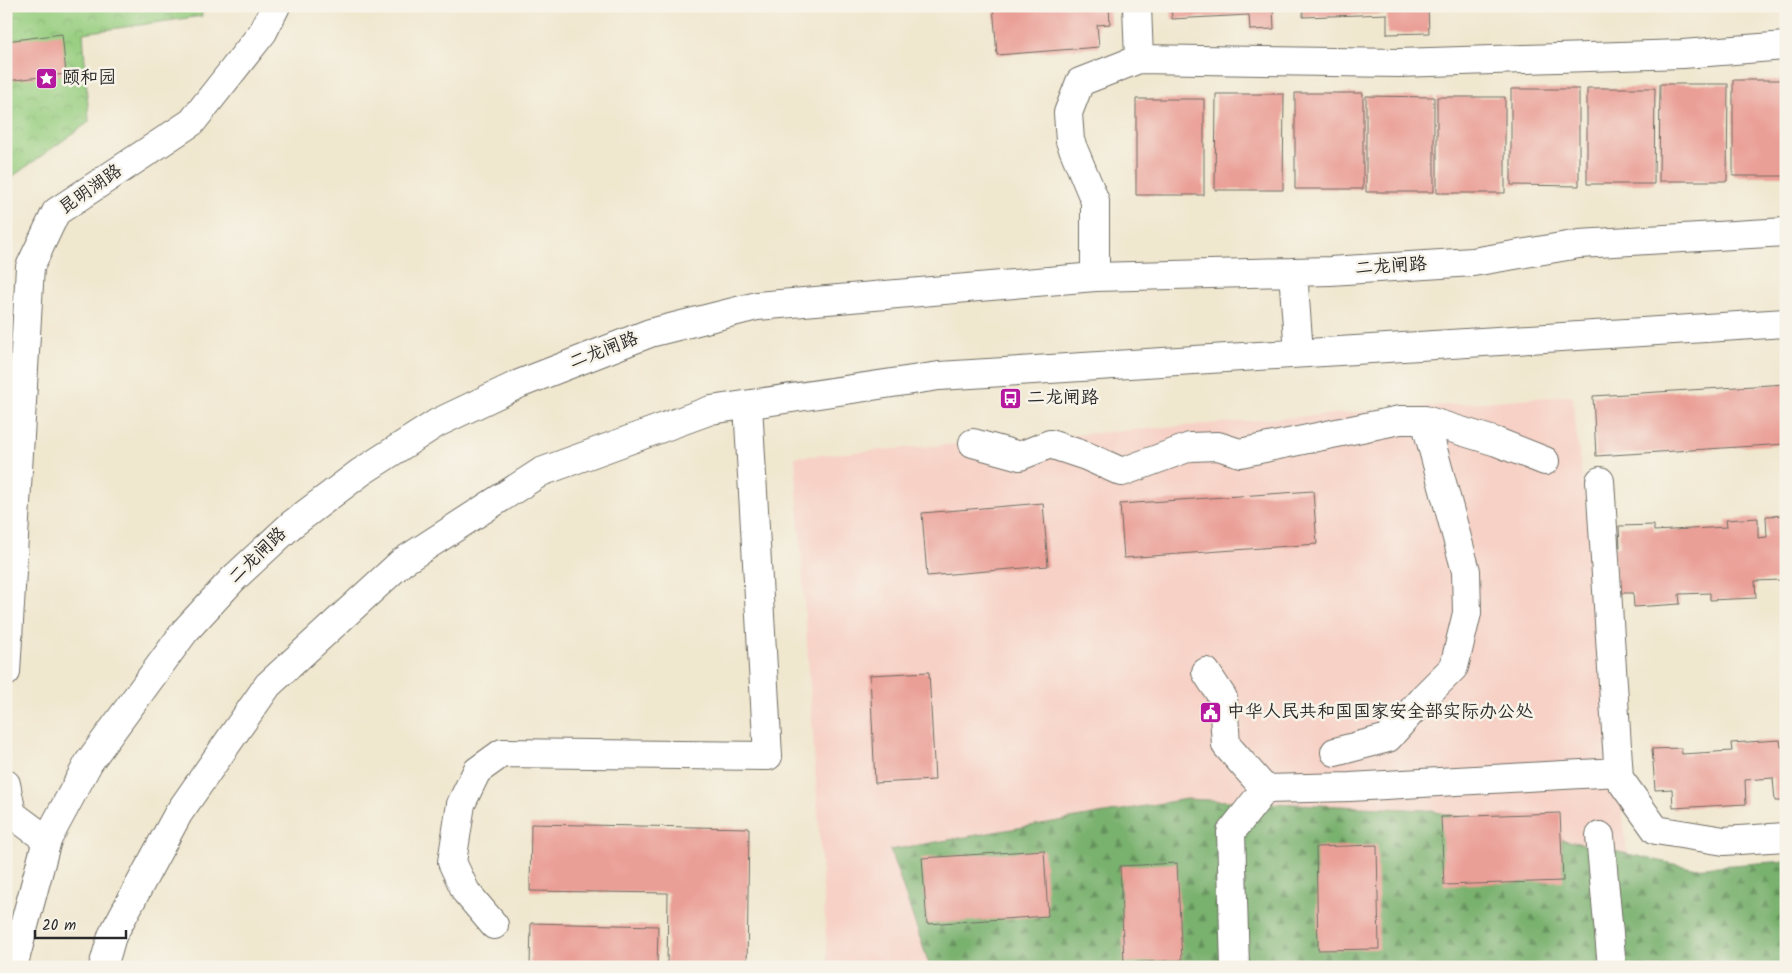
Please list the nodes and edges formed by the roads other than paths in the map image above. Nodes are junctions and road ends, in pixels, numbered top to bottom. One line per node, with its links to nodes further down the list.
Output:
1 (276, 6): 3 (main road, 昆明湖路)
2 (1137, 6): 5 (main road)
3 (260, 19): 16 (main road, 昆明湖路)
4 (1786, 46): 5 (main road)
5 (1139, 59): 8 (main road)
6 (1786, 232): 7 (main road, 二龙闸路)
7 (1293, 272): 8 (main road, 二龙闸路); 10 (main road)
8 (1095, 276): 24 (main road, 二龙闸路)
9 (1786, 324): 10 (main road)
10 (1299, 353): 11 (main road)
11 (748, 404): 25 (main road); 27 (main road)
12 (1424, 420): 13 (main road); 14 (main road); 18 (main road)
13 (973, 443)
14 (1545, 461)
15 (1600, 480): 19 (main road)
16 (6, 672)
17 (1206, 672): 21 (main road)
18 (1335, 752)
19 (1618, 772): 21 (main road); 23 (main road)
20 (6, 784): 24 (main road)
21 (1264, 789): 28 (main road)
22 (1600, 836): 29 (main road)
23 (1786, 837)
24 (48, 840): 26 (main road, 二龙闸路)
25 (494, 925)
26 (13, 967)
27 (103, 967)
28 (1235, 967)
29 (1612, 967)

